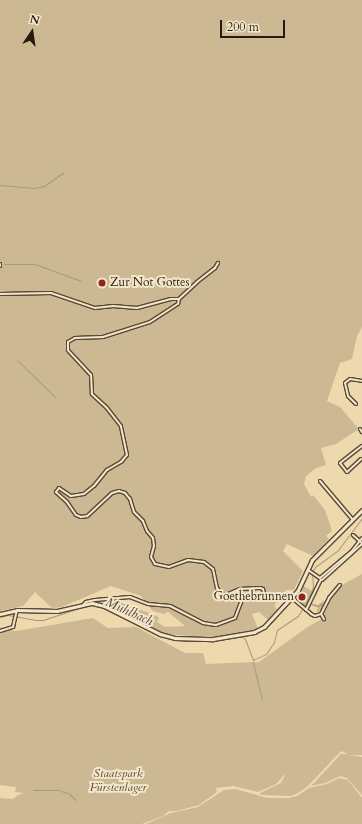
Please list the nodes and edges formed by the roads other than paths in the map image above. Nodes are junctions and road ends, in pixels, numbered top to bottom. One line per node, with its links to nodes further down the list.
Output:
1 (218, 263): 3 (street)
2 (0, 294): 3 (street)
3 (179, 300): 20 (street)
4 (362, 381): 5 (street)
5 (356, 404)
6 (360, 429): 7 (street)
7 (362, 432)
8 (362, 446): 9 (street)
9 (361, 459)
10 (320, 481): 12 (street)
11 (362, 510): 12 (main road)
12 (353, 520): 16 (main road)
13 (353, 535): 15 (street)
14 (362, 538): 15 (street)
15 (361, 543): 17 (street)
16 (307, 569): 17 (street); 19 (main road)
17 (321, 579): 21 (street)
18 (340, 586): 24 (street)
19 (291, 597): 20 (main road); 21 (street)
20 (84, 604): 22 (main road)
21 (304, 608): 24 (street)
22 (17, 612): 23 (main road); 26 (street)
23 (0, 614)
24 (321, 614): 25 (street)
25 (324, 619)
26 (0, 631)

